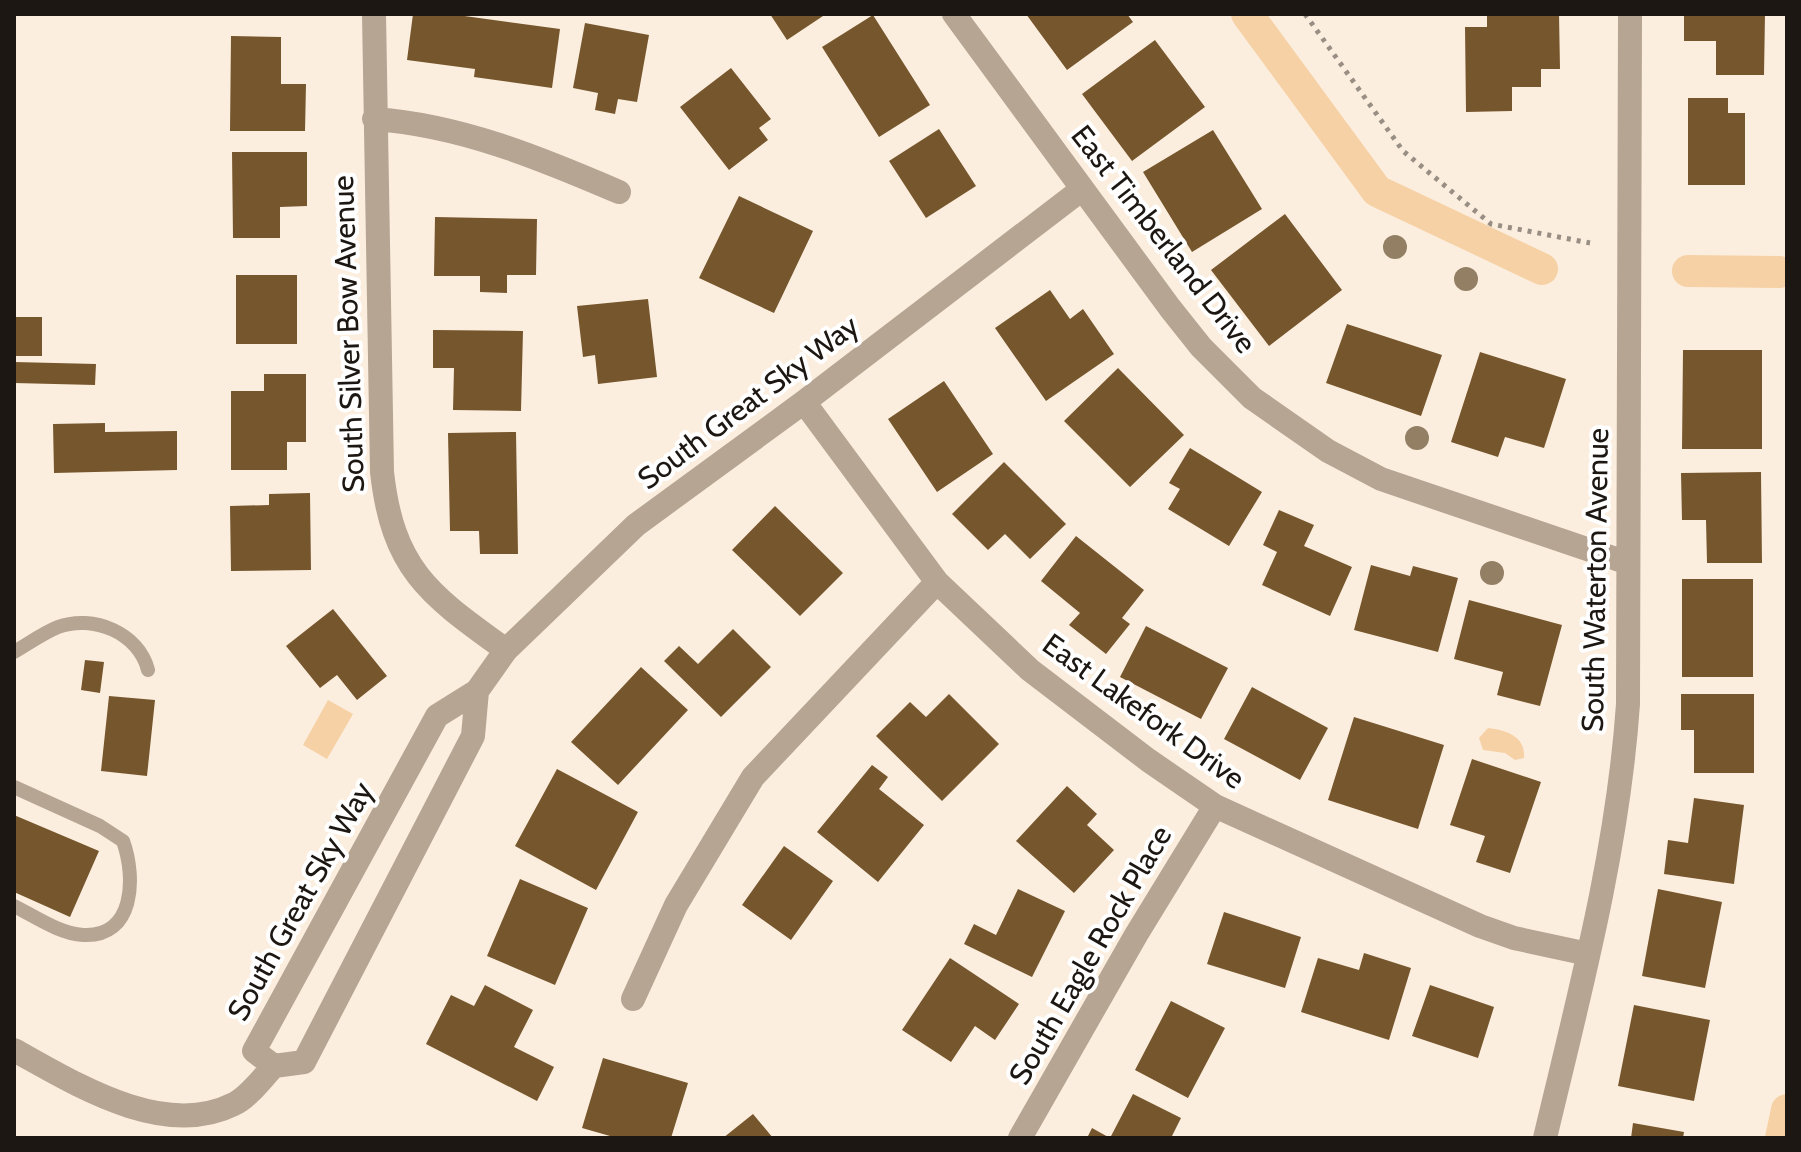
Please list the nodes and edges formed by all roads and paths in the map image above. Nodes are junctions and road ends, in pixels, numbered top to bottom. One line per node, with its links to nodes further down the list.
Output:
1 (374, 14): 5 (street, South Silver Bow Avenue)
2 (954, 14): 6 (street, East Timberland Drive)
3 (1305, 14): 8 (path)
4 (1630, 14): 10 (street, South Waterton Avenue)
5 (374, 119): 7 (street); 12 (street, South Silver Bow Avenue)
6 (1081, 190): 9 (street, South Great Sky Way); 10 (street, East Timberland Drive)
7 (619, 192)
8 (1590, 243)
9 (804, 402): 11 (street, East Lakefork Drive); 12 (street, South Great Sky Way)
10 (1628, 563): 19 (street, South Waterton Avenue)
11 (937, 582): 17 (street, East Lakefork Drive); 20 (street)
12 (506, 650): 15 (street, South Great Sky Way)
13 (14, 652): 14 (lane)
14 (148, 670)
15 (477, 691): 22 (street); 22 (street, South Great Sky Way)
16 (14, 787): 18 (lane)
17 (1215, 806): 19 (street, East Lakefork Drive); 23 (street, South Eagle Rock Place)
18 (14, 906)
19 (1588, 954): 24 (street, South Waterton Avenue)
20 (633, 999)
21 (14, 1050): 22 (street)
22 (274, 1066)
23 (1020, 1138)
24 (1545, 1138)

